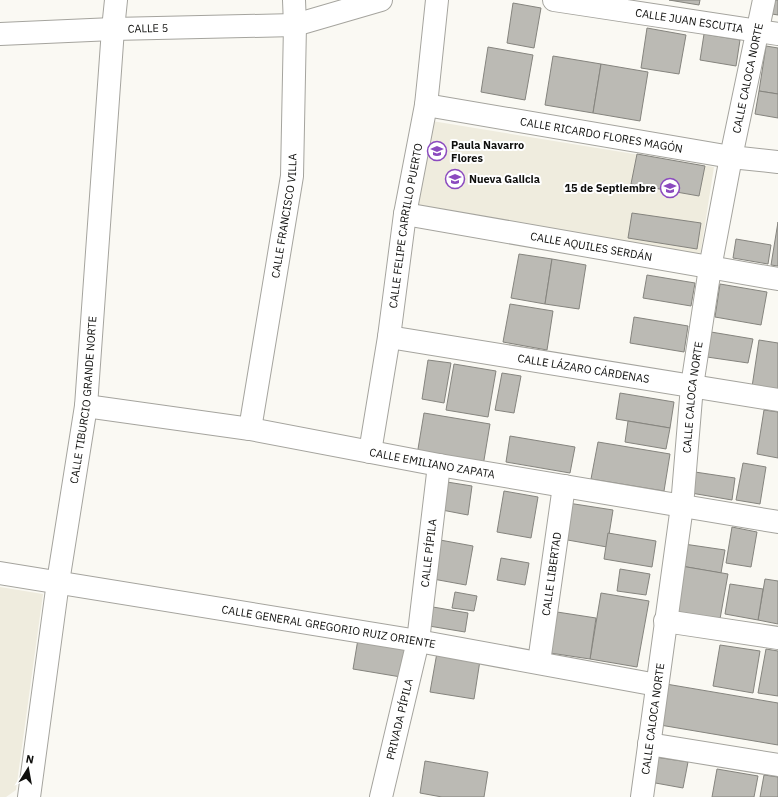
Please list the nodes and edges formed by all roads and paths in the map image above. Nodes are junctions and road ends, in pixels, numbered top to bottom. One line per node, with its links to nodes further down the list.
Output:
1 (116, 0): 8 (street, CALLE TIBURCIO GRANDE NORTE)
2 (294, 0): 7 (street, CALLE FRANCISCO VILLA)
3 (381, 0): 7 (street)
4 (437, 0): 11 (street, CALLE FELIPE CARRILLO PUERTO)
5 (554, 0): 9 (street, CALLE JUAN ESCUTIA)
6 (764, 0): 9 (street, CALLE CALOCA NORTE)
7 (295, 25): 8 (street, CALLE 5); 21 (street, CALLE FRANCISCO VILLA)
8 (113, 29): 10 (street, CALLE 5); 20 (street, CALLE TIBURCIO GRANDE NORTE)
9 (768, 32): 12 (street, CALLE CALOCA NORTE)
10 (0, 34)
11 (426, 105): 12 (street, CALLE RICARDO FLORES MAGÓN); 14 (street, CALLE FELIPE CARRILLO PUERTO)
12 (731, 157): 13 (street, CALLE RICARDO FLORES MAGÓN); 15 (street, CALLE CALOCA NORTE)
13 (778, 162)
14 (405, 214): 15 (street, CALLE AQUILES SERDÁN); 17 (street, CALLE FELIPE CARRILLO PUERTO)
15 (710, 268): 16 (street, CALLE AQUILES SERDÁN); 18 (street, CALLE CALOCA NORTE)
16 (778, 279)
17 (389, 337): 18 (street, CALLE LÁZARO CÁRDENAS); 22 (street, CALLE FELIPE CARRILLO PUERTO)
18 (692, 386): 19 (street, CALLE LÁZARO CÁRDENAS); 25 (street, CALLE CALOCA NORTE)
19 (778, 400)
20 (86, 406): 21 (street, CALLE EMILIANO ZAPATA); 28 (street, CALLE TIBURCIO GRANDE NORTE)
21 (250, 429): 22 (street, CALLE EMILIANO ZAPATA)
22 (370, 452): 23 (street, CALLE EMILIANO ZAPATA)
23 (439, 466): 24 (street, CALLE EMILIANO ZAPATA); 31 (street, CALLE PÍPILA)
24 (564, 486): 25 (street, CALLE EMILIANO ZAPATA); 32 (street, CALLE LIBERTAD)
25 (682, 506): 26 (street, CALLE EMILIANO ZAPATA); 29 (street, CALLE CALOCA NORTE)
26 (778, 522)
27 (0, 573): 28 (street, CALLE GENERAL GREGORIO RUIZ ORIENTE)
28 (58, 582): 31 (street, CALLE GENERAL GREGORIO RUIZ ORIENTE); 36 (street, CALLE TIBURCIO GRANDE NORTE)
29 (665, 621): 30 (street); 33 (street, CALLE CALOCA NORTE)
30 (778, 638)
31 (418, 641): 32 (street, CALLE GENERAL GREGORIO RUIZ ORIENTE); 37 (street, PRIVADA PÍPILA)
32 (539, 662): 33 (street, CALLE GENERAL GREGORIO RUIZ ORIENTE)
33 (657, 685): 34 (street, CALLE CALOCA NORTE)
34 (649, 744): 35 (street); 38 (street, CALLE CALOCA NORTE)
35 (778, 765)
36 (29, 797)
37 (381, 797)
38 (642, 797)

